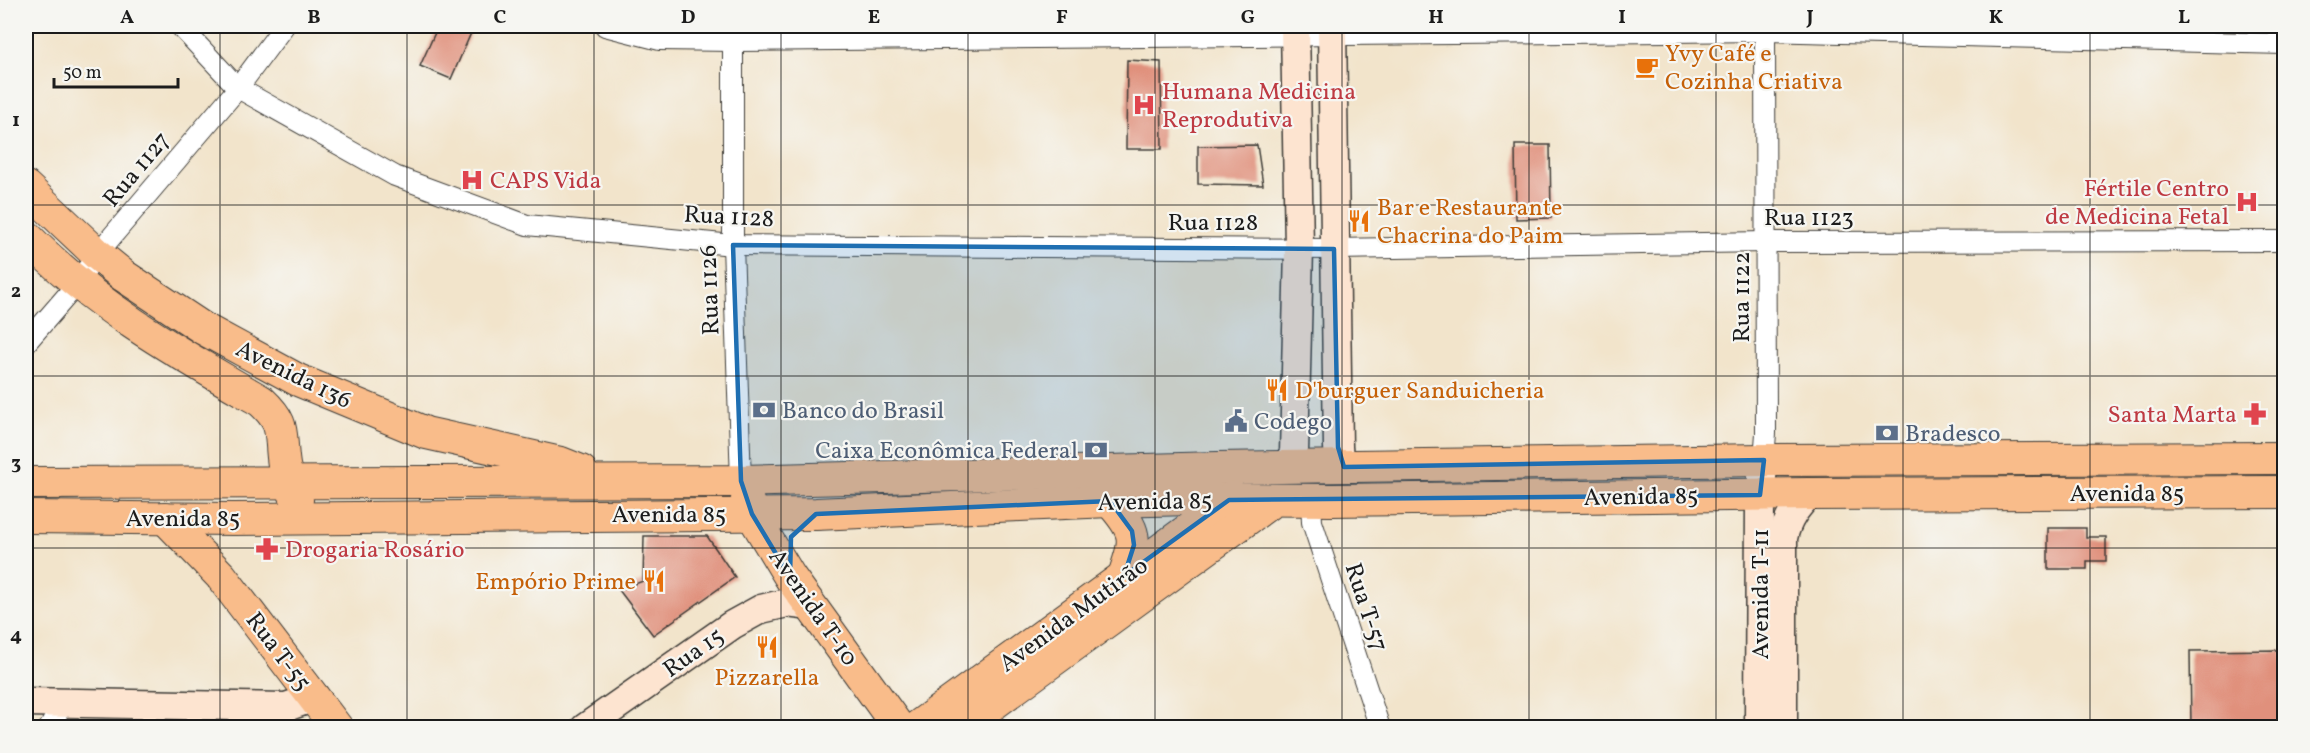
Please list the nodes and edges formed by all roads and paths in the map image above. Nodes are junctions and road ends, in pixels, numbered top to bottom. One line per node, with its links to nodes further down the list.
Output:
1 (180, 26): 9 (street, Rua 1128)
2 (284, 26): 9 (street, Rua 1127)
3 (605, 26): 7 (street)
4 (1766, 28): 6 (street); 8 (street); 13 (street, Rua 1122)
5 (1295, 31): 6 (street); 7 (street); 15 (main road)
6 (1332, 31): 16 (main road)
7 (733, 34): 14 (street, Rua 1126)
8 (2284, 44)
9 (238, 88): 14 (street, Rua 1128); 17 (street, Rua 1127)
10 (26, 187): 17 (main road, Avenida 136)
11 (26, 236): 18 (main road, Avenida 136)
12 (2284, 241): 13 (street, Rua 1123)
13 (1766, 242): 16 (street, Rua 1123); 22 (street, Rua 1122)
14 (733, 245): 15 (street, Rua 1128); 27 (street, Rua 1126)
15 (1299, 248): 16 (street, Rua 1128); 25 (main road)
16 (1334, 249): 24 (main road)
17 (97, 254): 18 (street, Rua 1127); 26 (main road, Avenida 136)
18 (77, 284): 19 (street, Rua 1127); 20 (main road, Avenida 136)
19 (26, 343)
20 (282, 431): 30 (main road); 31 (main road, Avenida 136)
21 (2284, 458): 22 (main road, Avenida 85)
22 (1764, 460): 23 (main road, Avenida 85); 33 (main road); 35 (main road, Avenida T-11)
23 (1688, 462): 24 (main road, Avenida 85); 36 (main road, Avenida Mutirão)
24 (1345, 467): 25 (main road, Avenida 85)
25 (1285, 468): 27 (main road, Avenida 85)
26 (604, 480): 27 (main road, Avenida 85); 31 (main road, Avenida 85)
27 (741, 481): 41 (main road, Avenida T-10)
28 (2284, 481): 34 (main road)
29 (27, 482): 30 (main road, Avenida 85)
30 (252, 483): 31 (main road, Avenida 85); 45 (main road)
31 (290, 483): 44 (main road, Avenida 136)
32 (2284, 492): 34 (main road, Avenida 85)
33 (1809, 494): 34 (main road, Avenida 85); 35 (main road, Avenida 85); 61 (main road, Avenida T-11)
34 (2010, 494)
35 (1760, 495): 37 (main road, Avenida 85); 60 (main road, Avenida T-11)
36 (1229, 500): 38 (main road, Avenida 85); 39 (main road, Avenida 85); 47 (main road, Avenida Mutirão)
37 (1311, 500): 39 (main road, Avenida 85); 59 (street, Rua T-57)
38 (1110, 501): 40 (main road, Avenida 85); 47 (main road)
39 (1272, 501): 58 (main road, Avenida Mutirão)
40 (816, 513): 41 (main road, Avenida 85); 48 (main road)
41 (752, 514): 44 (main road, Avenida 85); 48 (main road, Avenida T-10)
42 (26, 517): 43 (main road, Avenida 85)
43 (165, 518): 45 (main road, Avenida 85); 46 (main road, Rua T-55)
44 (304, 518): 45 (main road, Avenida 85)
45 (234, 519): 46 (main road)
46 (221, 576): 50 (main road, Rua T-55)
47 (1124, 576): 57 (main road, Avenida Mutirão)
48 (790, 577): 49 (main road, Avenida T-10)
49 (812, 606): 55 (main road, Rua 15); 56 (main road, Avenida T-10)
50 (315, 697): 52 (main road); 54 (main road, Rua T-55)
51 (26, 702): 52 (main road)
52 (64, 702): 53 (street)
53 (49, 728)
54 (337, 728)
55 (585, 728)
56 (899, 728)
57 (916, 728)
58 (960, 728)
59 (1380, 728)
60 (1759, 728)
61 (1783, 728)

